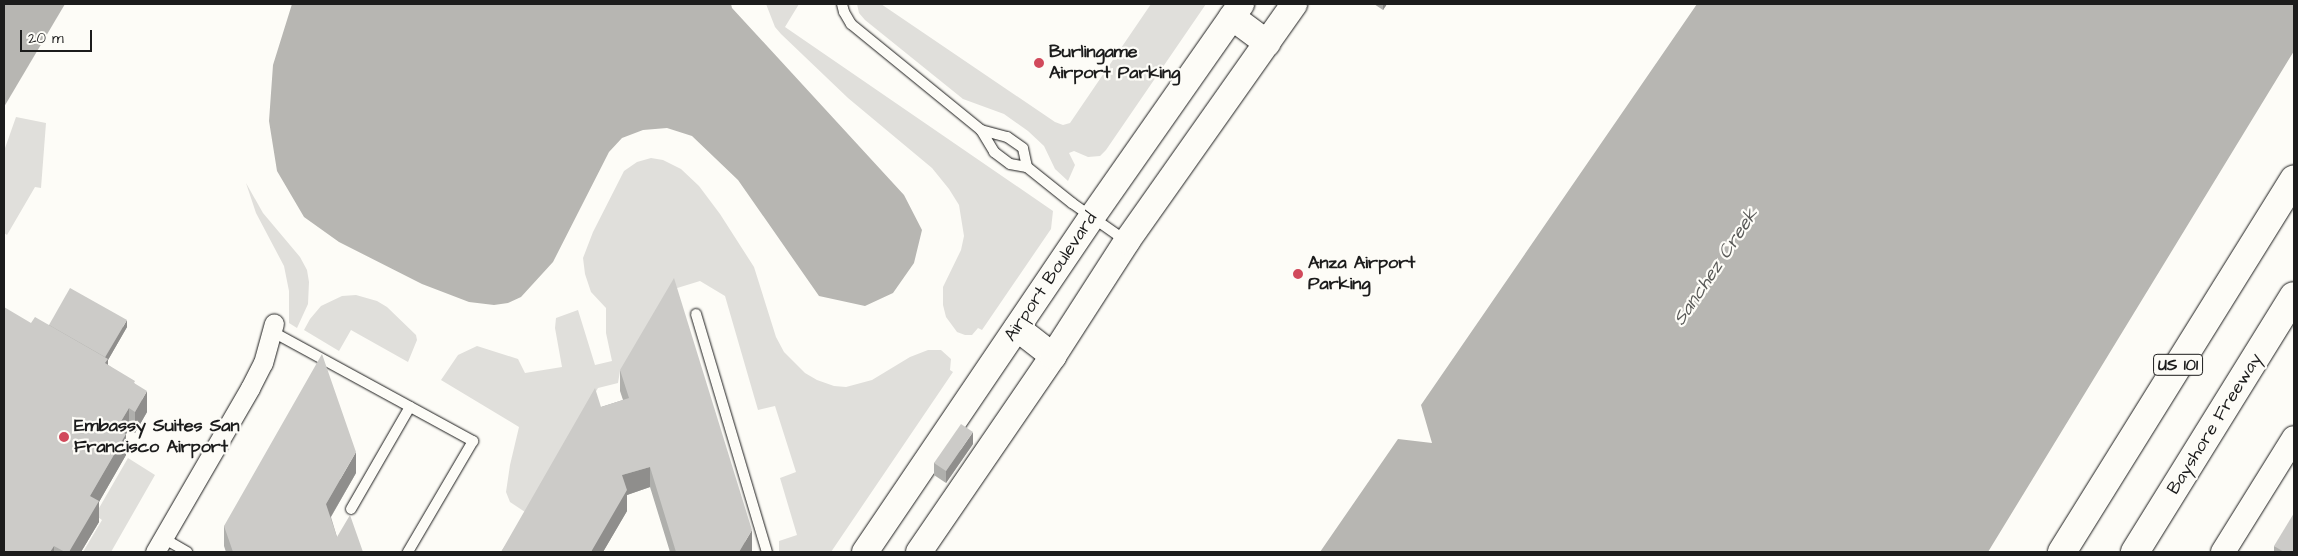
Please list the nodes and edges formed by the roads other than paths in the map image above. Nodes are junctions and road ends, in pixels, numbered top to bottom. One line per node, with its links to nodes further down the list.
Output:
1 (842, 4): 5 (lane)
2 (1294, 4): 4 (main road)
3 (1236, 10): 4 (main road); 8 (main road, Airport Boulevard)
4 (1267, 43): 9 (main road)
5 (981, 130): 6 (lane); 6 (lane)
6 (1027, 167): 8 (lane)
7 (2294, 179): 24 (highway, US 101)
8 (1092, 217): 9 (lane); 13 (main road, Airport Boulevard)
9 (1127, 241): 14 (main road)
10 (2294, 296): 25 (highway, Bayshore Freeway)
11 (696, 314): 21 (lane)
12 (274, 327): 15 (lane); 18 (street)
13 (1017, 328): 14 (main road); 22 (main road, Airport Boulevard)
14 (1053, 356): 23 (main road)
15 (410, 407): 17 (lane); 20 (lane)
16 (2294, 438): 26 (street)
17 (350, 509)
18 (159, 545): 19 (lane)
19 (187, 552)
20 (408, 552)
21 (768, 552)
22 (865, 552)
23 (919, 552)
24 (2062, 552)
25 (2135, 552)
26 (2223, 552)

